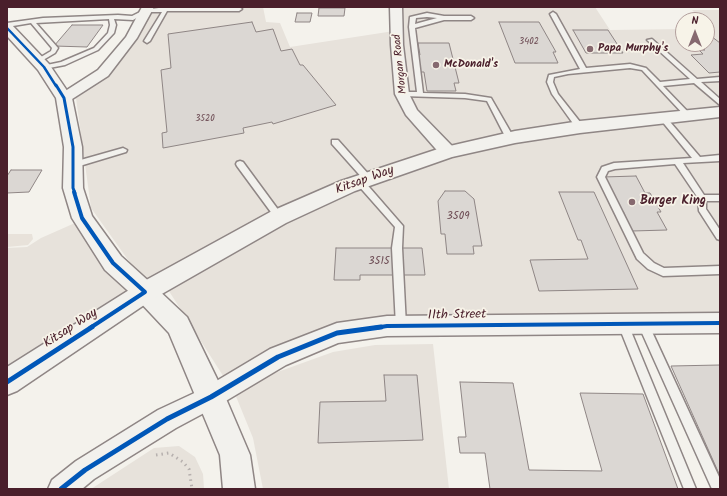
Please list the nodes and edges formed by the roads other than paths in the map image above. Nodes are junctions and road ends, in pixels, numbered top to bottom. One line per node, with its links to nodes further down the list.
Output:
1 (396, 7): 19 (street, Morgan Road)
2 (239, 8): 4 (lane)
3 (147, 9): 4 (lane); 6 (lane); 21 (street)
4 (166, 9): 13 (lane)
5 (553, 14): 15 (lane)
6 (111, 18): 9 (lane); 14 (lane)
7 (444, 18): 8 (lane); 11 (lane); 11 (lane)
8 (470, 18)
9 (32, 21): 10 (lane); 14 (lane)
10 (7, 27): 14 (main road)
11 (412, 27): 20 (lane)
12 (650, 40): 17 (lane)
13 (147, 41)
14 (41, 64): 21 (main road)
15 (584, 71): 18 (lane); 25 (lane)
16 (720, 79): 17 (lane)
17 (695, 81): 18 (lane); 22 (lane)
18 (658, 84): 23 (lane)
19 (402, 94): 20 (lane); 29 (street, Morgan Road)
20 (420, 94): 26 (lane)
21 (64, 98): 34 (main road)
22 (718, 112): 23 (main road, Kitsap Way)
23 (688, 115): 24 (main road, Kitsap Way)
24 (663, 118): 25 (main road, Kitsap Way); 31 (lane)
25 (580, 127): 26 (main road, Kitsap Way)
26 (510, 138): 29 (main road, Kitsap Way)
27 (335, 142): 35 (lane)
28 (123, 150): 34 (lane)
29 (448, 152): 35 (main road, Kitsap Way)
30 (720, 158): 31 (lane)
31 (698, 160): 32 (lane)
32 (677, 161): 36 (lane); 40 (lane)
33 (240, 164): 38 (lane)
34 (73, 165): 41 (main road)
35 (364, 181): 38 (main road, Kitsap Way); 44 (lane)
36 (702, 198): 37 (lane); 39 (lane)
37 (720, 198)
38 (280, 217): 41 (main road, Kitsap Way)
39 (720, 237)
40 (720, 270)
41 (145, 292): 45 (main road, Kitsap Way); 46 (main road)
42 (720, 323): 43 (street, 11th Street)
43 (633, 324): 44 (street, 11th Street); 49 (lane); 50 (lane)
44 (401, 326): 46 (street, 11th Street)
45 (7, 382)
46 (211, 396): 47 (street, 11th Street); 48 (main road)
47 (60, 489)
48 (239, 489)
49 (690, 489)
50 (718, 489)

